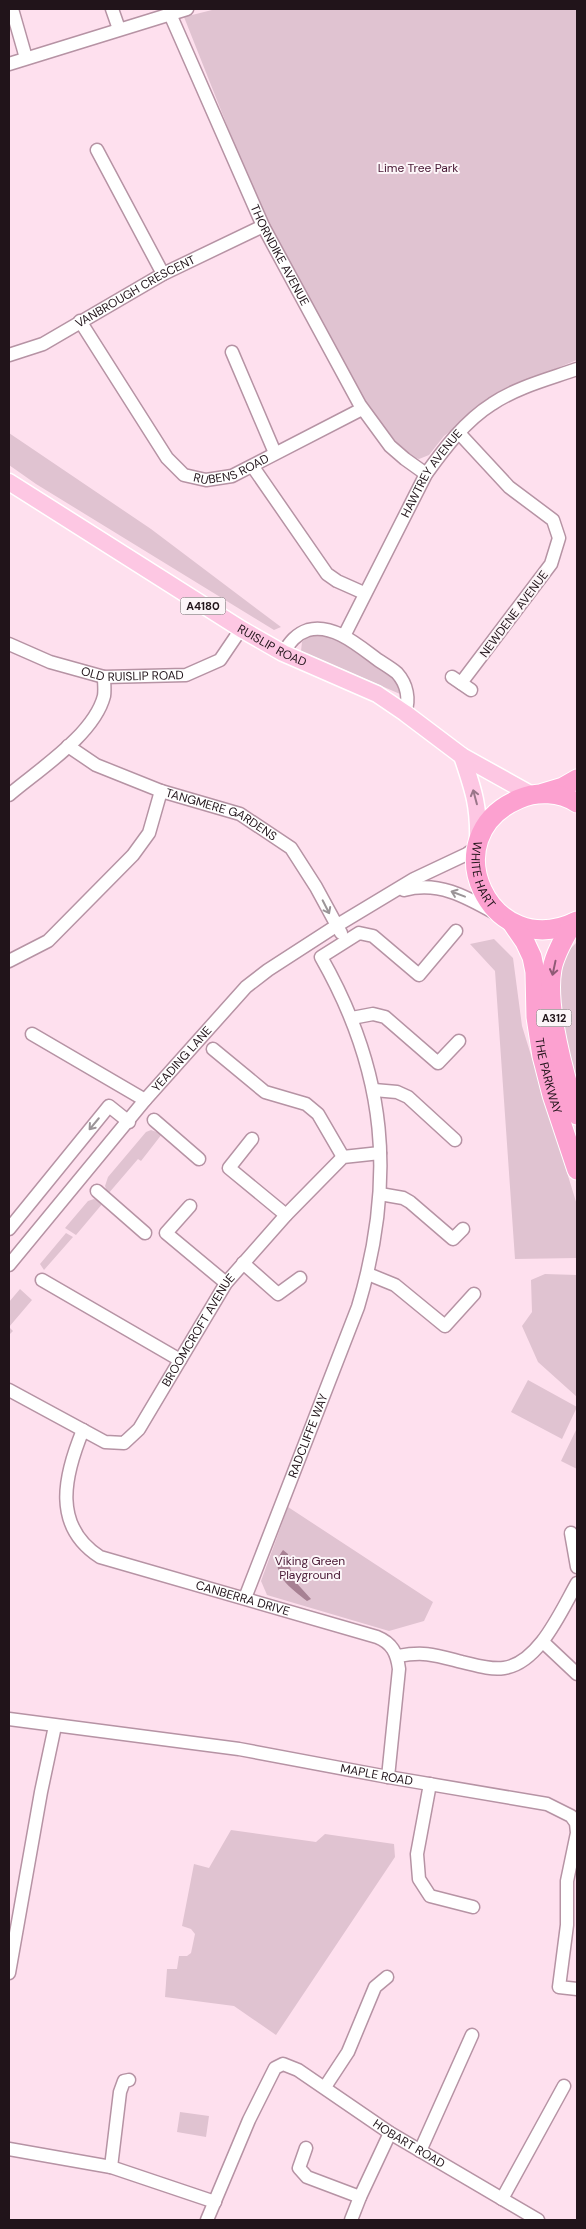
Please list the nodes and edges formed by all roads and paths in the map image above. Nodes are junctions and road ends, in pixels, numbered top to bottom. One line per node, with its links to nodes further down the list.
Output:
1 (12, 9): 6 (street)
2 (112, 9): 5 (street)
3 (187, 9): 4 (street)
4 (170, 14): 5 (street); 9 (street, THORNDIKE AVENUE)
5 (119, 29): 6 (street)
6 (26, 58): 7 (street)
7 (9, 64)
8 (97, 150): 10 (street)
9 (263, 226): 10 (street, VANBROUGH CRESCENT); 15 (street, THORNDIKE AVENUE)
10 (163, 274): 11 (street, VANBROUGH CRESCENT)
11 (80, 321): 13 (street, VANBROUGH CRESCENT); 18 (street, RUBENS ROAD)
12 (232, 352): 17 (street)
13 (9, 355)
14 (577, 369): 16 (street, HAWTREY AVENUE)
15 (362, 409): 17 (street, RUBENS ROAD); 19 (street, THORNDIKE AVENUE)
16 (459, 433): 19 (street, HAWTREY AVENUE); 27 (street, NEWDENE AVENUE)
17 (275, 453): 18 (street, RUBENS ROAD)
18 (253, 467): 21 (street)
19 (426, 474): 21 (street, HAWTREY AVENUE)
20 (9, 482): 22 (main road, RUISLIP ROAD / A4180)
21 (364, 593): 23 (street, HAWTREY AVENUE)
22 (241, 629): 25 (main road, RUISLIP ROAD / A4180); 26 (street, OLD RUISLIP ROAD)
23 (344, 636): 25 (street); 28 (street)
24 (9, 644): 26 (street, OLD RUISLIP ROAD)
25 (283, 653): 28 (main road, RUISLIP ROAD / A4180)
26 (104, 677): 29 (street)
27 (462, 683)
28 (405, 713): 30 (main road, RUISLIP ROAD / A4180)
29 (68, 746): 32 (street, TANGMERE GARDENS); 34 (street)
30 (462, 756): 33 (main road, A4180); 36 (main road, one-way to 30)
31 (577, 779): 33 (highway)
32 (161, 791): 40 (street, TANGMERE GARDENS, one-way to 40); 43 (street)
33 (536, 794): 35 (highway, WHITE HART); 36 (highway, WHITE HART)
34 (9, 795)
35 (577, 803)
36 (478, 844): 37 (street, YEADING LANE); 38 (highway, WHITE HART / A312)
37 (392, 893): 38 (street, YEADING LANE, one-way to 37); 40 (street, YEADING LANE)
38 (507, 920): 39 (highway, A312); 58 (highway, THE PARKWAY / A312)
39 (575, 922): 50 (highway, THE PARKWAY / A312, one-way to 50)
40 (336, 926): 42 (street); 49 (street, YEADING LANE)
41 (456, 931): 42 (street, RADCLIFFE WAY)
42 (346, 941): 44 (street, RADCLIFFE WAY)
43 (9, 961)
44 (352, 1018): 46 (street); 48 (street, RADCLIFFE WAY)
45 (32, 1034): 49 (street)
46 (459, 1041)
47 (213, 1049): 56 (street)
48 (374, 1090): 54 (street); 55 (street, RADCLIFFE WAY)
49 (145, 1100): 52 (street, YEADING LANE)
50 (577, 1115)
51 (154, 1120): 57 (street)
52 (129, 1122): 63 (street, one-way to 63); 67 (street, YEADING LANE)
53 (252, 1139): 62 (street)
54 (455, 1140)
55 (380, 1152): 56 (street); 60 (street, RADCLIFFE WAY)
56 (343, 1157): 62 (street, BROOMCROFT AVENUE)
57 (199, 1159)
58 (577, 1170)
59 (97, 1191): 65 (street)
60 (380, 1194): 64 (street); 68 (street, RADCLIFFE WAY)
61 (190, 1206): 71 (street)
62 (286, 1215): 66 (street, BROOMCROFT AVENUE)
63 (9, 1229)
64 (463, 1229)
65 (145, 1233)
66 (243, 1263): 69 (street); 71 (street, BROOMCROFT AVENUE)
67 (9, 1265)
68 (368, 1274): 72 (street); 79 (street, RADCLIFFE WAY)
69 (300, 1278)
70 (42, 1280): 73 (street)
71 (226, 1283): 73 (street, BROOMCROFT AVENUE)
72 (474, 1294)
73 (180, 1360): 75 (street, BROOMCROFT AVENUE)
74 (9, 1390): 75 (street, BROOMCROFT AVENUE)
75 (83, 1430): 79 (street, CANBERRA DRIVE)
76 (571, 1533): 77 (street)
77 (577, 1567)
78 (577, 1583): 80 (street)
79 (245, 1598): 81 (street, CANBERRA DRIVE)
80 (543, 1642): 81 (street); 82 (street)
81 (398, 1656): 85 (street)
82 (577, 1674)
83 (9, 1719): 84 (street, MAPLE ROAD)
84 (56, 1726): 85 (street, MAPLE ROAD); 88 (street)
85 (388, 1777): 86 (street, MAPLE ROAD)
86 (430, 1784): 87 (street); 90 (street, MAPLE ROAD)
87 (473, 1907)
88 (9, 1973)
89 (387, 1977): 94 (street)
90 (577, 1989)
91 (472, 2035): 98 (street)
92 (129, 2080): 99 (street)
93 (564, 2086): 101 (street)
94 (325, 2087): 95 (street, HOBART ROAD); 102 (street, HOBART ROAD)
95 (390, 2134): 98 (street, HOBART ROAD); 100 (street)
96 (306, 2148): 100 (street)
97 (9, 2149): 99 (street)
98 (420, 2151): 101 (street, HOBART ROAD)
99 (111, 2166): 102 (street)
100 (360, 2197): 104 (street)
101 (502, 2199): 105 (street, HOBART ROAD)
102 (215, 2202): 103 (street)
103 (207, 2220)
104 (351, 2220)
105 (538, 2220)

